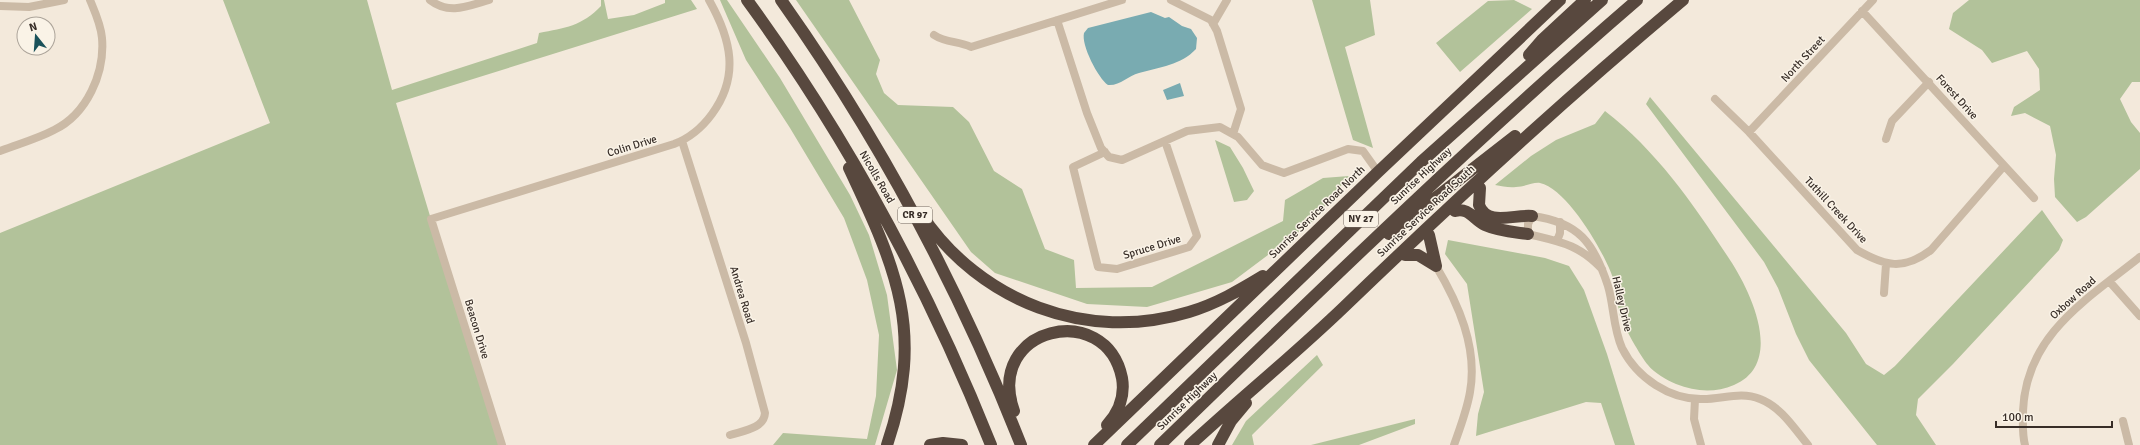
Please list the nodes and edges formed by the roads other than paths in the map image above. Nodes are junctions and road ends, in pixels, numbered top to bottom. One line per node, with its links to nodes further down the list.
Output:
1 (64, 0): 17 (street)
2 (90, 0): 33 (street)
3 (430, 0): 4 (street)
4 (489, 0)
5 (709, 0): 31 (street, Colin Drive)
6 (747, 0): 27 (highway, Nicolls Road / CR 97)
7 (781, 0): 35 (highway, Nicolls Road / CR 97)
8 (1122, 0): 19 (street)
9 (1171, 0): 20 (street)
10 (1227, 0): 20 (street)
11 (1560, 0): 37 (highway, Sunrise Service Road North)
12 (1585, 0): 24 (highway)
13 (1602, 0): 24 (highway, Sunrise Highway / NY 27)
14 (1637, 0): 50 (highway, Sunrise Highway / NY 27)
15 (1683, 0): 22 (highway, Sunrise Service Road South)
16 (1873, 0): 18 (street, North Street)
17 (0, 6)
18 (1862, 12): 23 (street, Forest Drive); 28 (street, North Street)
19 (1057, 20): 21 (street); 34 (street)
20 (1213, 24): 29 (street)
21 (934, 35)
22 (1601, 69): 26 (highway, Sunrise Service Road South); 50 (highway)
23 (1929, 82): 30 (street); 36 (street, Forest Drive)
24 (1504, 86): 70 (highway, Sunrise Highway / NY 27)
25 (1715, 99): 28 (street, Tuthill Creek Drive)
26 (1554, 111): 38 (highway); 56 (highway, Sunrise Service Road South)
27 (828, 120): 63 (highway); 66 (highway, Nicolls Road / CR 97)
28 (1749, 132): 51 (street, Tuthill Creek Drive)
29 (1233, 134): 32 (street); 37 (street)
30 (1886, 139)
31 (682, 141): 42 (street, Colin Drive); 61 (street, Andrea Road)
32 (1165, 141): 34 (street); 34 (street, Spruce Drive)
33 (0, 151)
34 (1105, 152)
35 (887, 166): 49 (highway); 67 (highway, Nicolls Road / CR 97)
36 (2004, 166): 39 (street, Forest Drive); 51 (street, Tuthill Creek Drive)
37 (1378, 172): 49 (highway, Sunrise Service Road North)
38 (1480, 188): 40 (highway); 41 (highway)
39 (2034, 198)
40 (1455, 211): 44 (highway); 45 (highway)
41 (1532, 216): 43 (street, Halley Drive); 44 (street)
42 (431, 219): 62 (street, Beacon Drive)
43 (1560, 222): 46 (street); 53 (street, Halley Drive)
44 (1528, 234): 46 (street, Halley Drive)
45 (1429, 235): 47 (highway); 52 (highway)
46 (1557, 241): 53 (street, Halley Drive)
47 (1406, 256): 52 (highway); 56 (highway)
48 (2140, 257): 54 (street, Oxbow Road)
49 (1283, 264): 69 (highway, Sunrise Service Road North)
50 (1348, 264): 71 (highway, Sunrise Highway / NY 27)
51 (1886, 264): 55 (street)
52 (1436, 266): 74 (street)
53 (1602, 269): 59 (street, Halley Drive)
54 (2110, 281): 57 (street); 77 (street, Oxbow Road)
55 (1884, 293)
56 (1344, 306): 58 (highway, Sunrise Service Road South)
57 (2140, 316)
58 (1272, 372): 72 (highway, Sunrise Service Road South); 73 (highway)
59 (1695, 399): 75 (street); 76 (street, Halley Drive)
60 (2123, 421): 78 (street)
61 (730, 435)
62 (502, 445)
63 (887, 445)
64 (930, 445): 65 (highway)
65 (962, 445)
66 (991, 445)
67 (1022, 445): 68 (highway)
68 (1090, 445)
69 (1094, 445)
70 (1127, 445)
71 (1160, 445)
72 (1190, 445)
73 (1218, 445)
74 (1454, 445)
75 (1701, 445)
76 (1808, 445)
77 (2025, 445)
78 (2129, 445)

